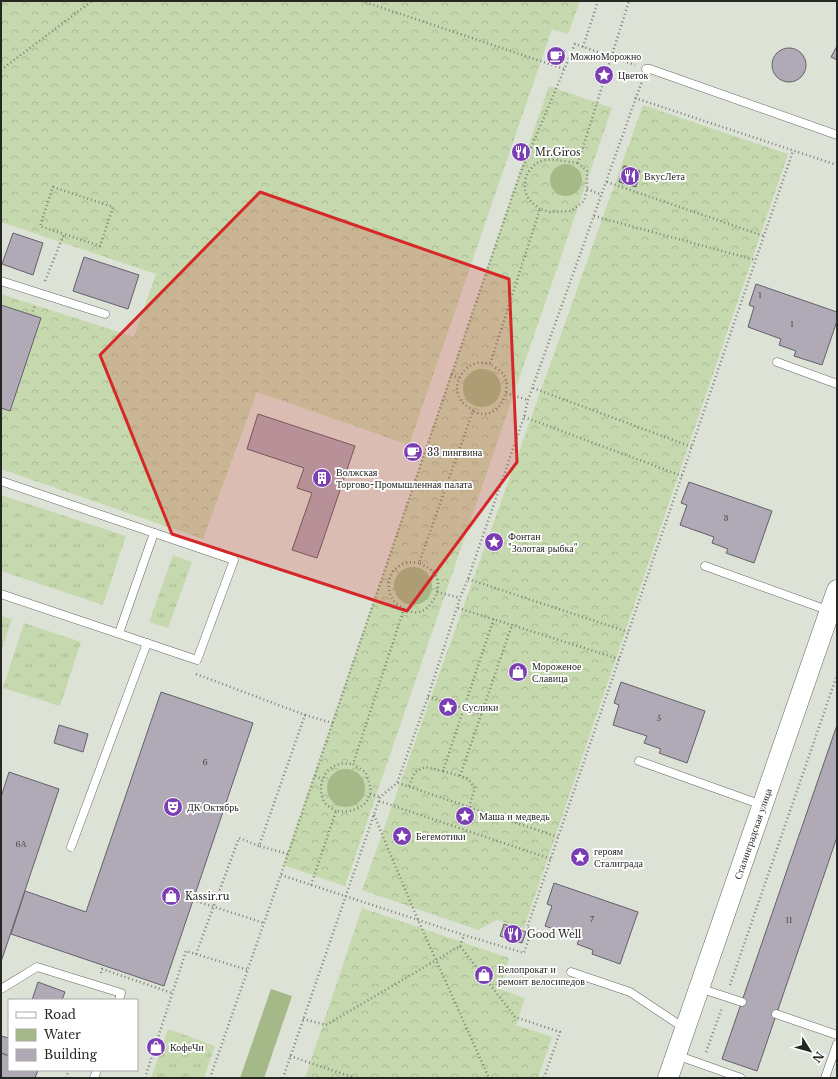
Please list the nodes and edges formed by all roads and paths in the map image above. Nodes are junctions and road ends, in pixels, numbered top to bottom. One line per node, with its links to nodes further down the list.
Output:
1 (92, 1): 9 (path)
2 (362, 1): 7 (path)
3 (598, 1): 5 (path)
4 (629, 1): 6 (path)
5 (583, 47): 6 (path); 7 (path)
6 (611, 57): 8 (path); 13 (path)
7 (564, 69): 15 (path)
8 (646, 69): 10 (path); 11 (lane)
9 (1, 70)
10 (635, 98): 12 (path); 17 (path)
11 (837, 135)
12 (792, 150): 14 (path); 23 (path)
13 (578, 163): 16 (path); 18 (path)
14 (837, 165)
15 (520, 174): 16 (path); 31 (path)
16 (526, 175): 20 (path)
17 (607, 182): 19 (path); 23 (path)
18 (587, 189): 19 (path); 20 (path)
19 (602, 196): 21 (path)
20 (540, 209): 30 (path)
21 (594, 216): 24 (path); 34 (path)
22 (64, 234): 22 (path); 26 (path)
23 (764, 236): 24 (path)
24 (755, 260): 39 (path)
25 (1, 281): 26 (lane)
26 (40, 294): 27 (lane); 28 (path)
27 (105, 314)
28 (31, 315)
29 (777, 362): 33 (lane)
30 (490, 364): 32 (path); 35 (path)
31 (451, 375): 32 (path); 45 (path)
32 (459, 378): 37 (path)
33 (837, 384)
34 (533, 388): 36 (path); 39 (path)
35 (506, 393): 36 (path); 37 (path)
36 (528, 400): 38 (path)
37 (473, 411): 43 (path)
38 (524, 417): 40 (path); 47 (path)
39 (692, 447): 40 (path)
40 (682, 476): 57 (path)
41 (1, 481): 42 (lane)
42 (154, 533): 58 (lane); 59 (lane)
43 (419, 563): 46 (path); 49 (path)
44 (705, 566): 54 (lane)
45 (383, 575): 46 (path); 67 (path)
46 (390, 576): 53 (path)
47 (468, 580): 51 (path); 57 (path)
48 (837, 590): 54 (street, Сталинградская улица)
49 (437, 592): 51 (path); 53 (path)
50 (1, 594): 58 (lane)
51 (460, 598): 52 (path)
52 (458, 608): 55 (path); 63 (path)
53 (404, 609): 69 (path)
54 (830, 611): 79 (street, Сталинградская улица)
55 (494, 618): 56 (path); 64 (path)
56 (512, 625): 60 (path); 65 (path)
57 (628, 632): 60 (path)
58 (119, 633): 59 (lane)
59 (147, 643): 85 (lane)
60 (619, 659): 83 (path)
61 (194, 673): 66 (path)
62 (837, 675): 105 (path)
63 (428, 697): 64 (path); 74 (path)
64 (464, 708): 65 (path); 70 (path)
65 (482, 714): 72 (path)
66 (305, 715): 67 (path); 84 (path)
67 (333, 723): 71 (path)
68 (639, 761): 79 (lane)
69 (353, 764): 73 (path); 76 (path)
70 (443, 771): 72 (path); 75 (path)
71 (315, 776): 73 (path); 86 (path)
72 (460, 776): 80 (path)
73 (322, 779): 81 (path)
74 (397, 783): 75 (path); 77 (path)
75 (409, 786): 80 (path)
76 (370, 794): 77 (path); 81 (path)
77 (380, 797): 78 (path)
78 (379, 801): 82 (path); 87 (path)
79 (763, 805): 102 (street, Сталинградская улица)
80 (468, 807): 83 (path)
81 (336, 811): 89 (path)
82 (374, 815): 90 (path); 93 (path)
83 (558, 837): 87 (path)
84 (259, 846): 86 (path); 92 (path)
85 (71, 847)
86 (288, 854): 88 (path)
87 (551, 859): 95 (path)
88 (281, 876): 89 (path); 94 (path)
89 (311, 885): 90 (path)
90 (346, 897): 93 (path); 109 (path)
91 (193, 900): 92 (path)
92 (214, 907): 94 (path); 97 (path)
93 (418, 920): 95 (path); 98 (path)
94 (264, 923): 99 (path)
95 (464, 936): 96 (path)
96 (460, 946): 98 (path); 121 (path)
97 (196, 954): 99 (path); 104 (path)
98 (436, 959): 109 (path); 120 (path)
99 (248, 970): 117 (path)
100 (571, 972): 110 (lane)
101 (97, 985): 103 (lane); 104 (path); 106 (lane)
102 (700, 988): 105 (lane); 110 (street, Сталинградская улица)
103 (1, 989)
104 (172, 992): 116 (path)
105 (726, 997): 107 (lane); 115 (path)
106 (119, 999)
107 (742, 1002)
108 (776, 1014): 111 (lane)
109 (303, 1019): 114 (path)
110 (685, 1029): 113 (street, Сталинградская улица)
111 (837, 1035)
112 (837, 1044): 124 (lane)
113 (676, 1055): 115 (lane); 122 (street, Сталинградская улица)
114 (290, 1056): 118 (path); 119 (path)
115 (702, 1064): 123 (lane)
116 (145, 1078)
117 (210, 1078)
118 (283, 1078)
119 (355, 1078)
120 (489, 1078)
121 (544, 1078)
122 (668, 1078)
123 (741, 1078)
124 (825, 1078)

